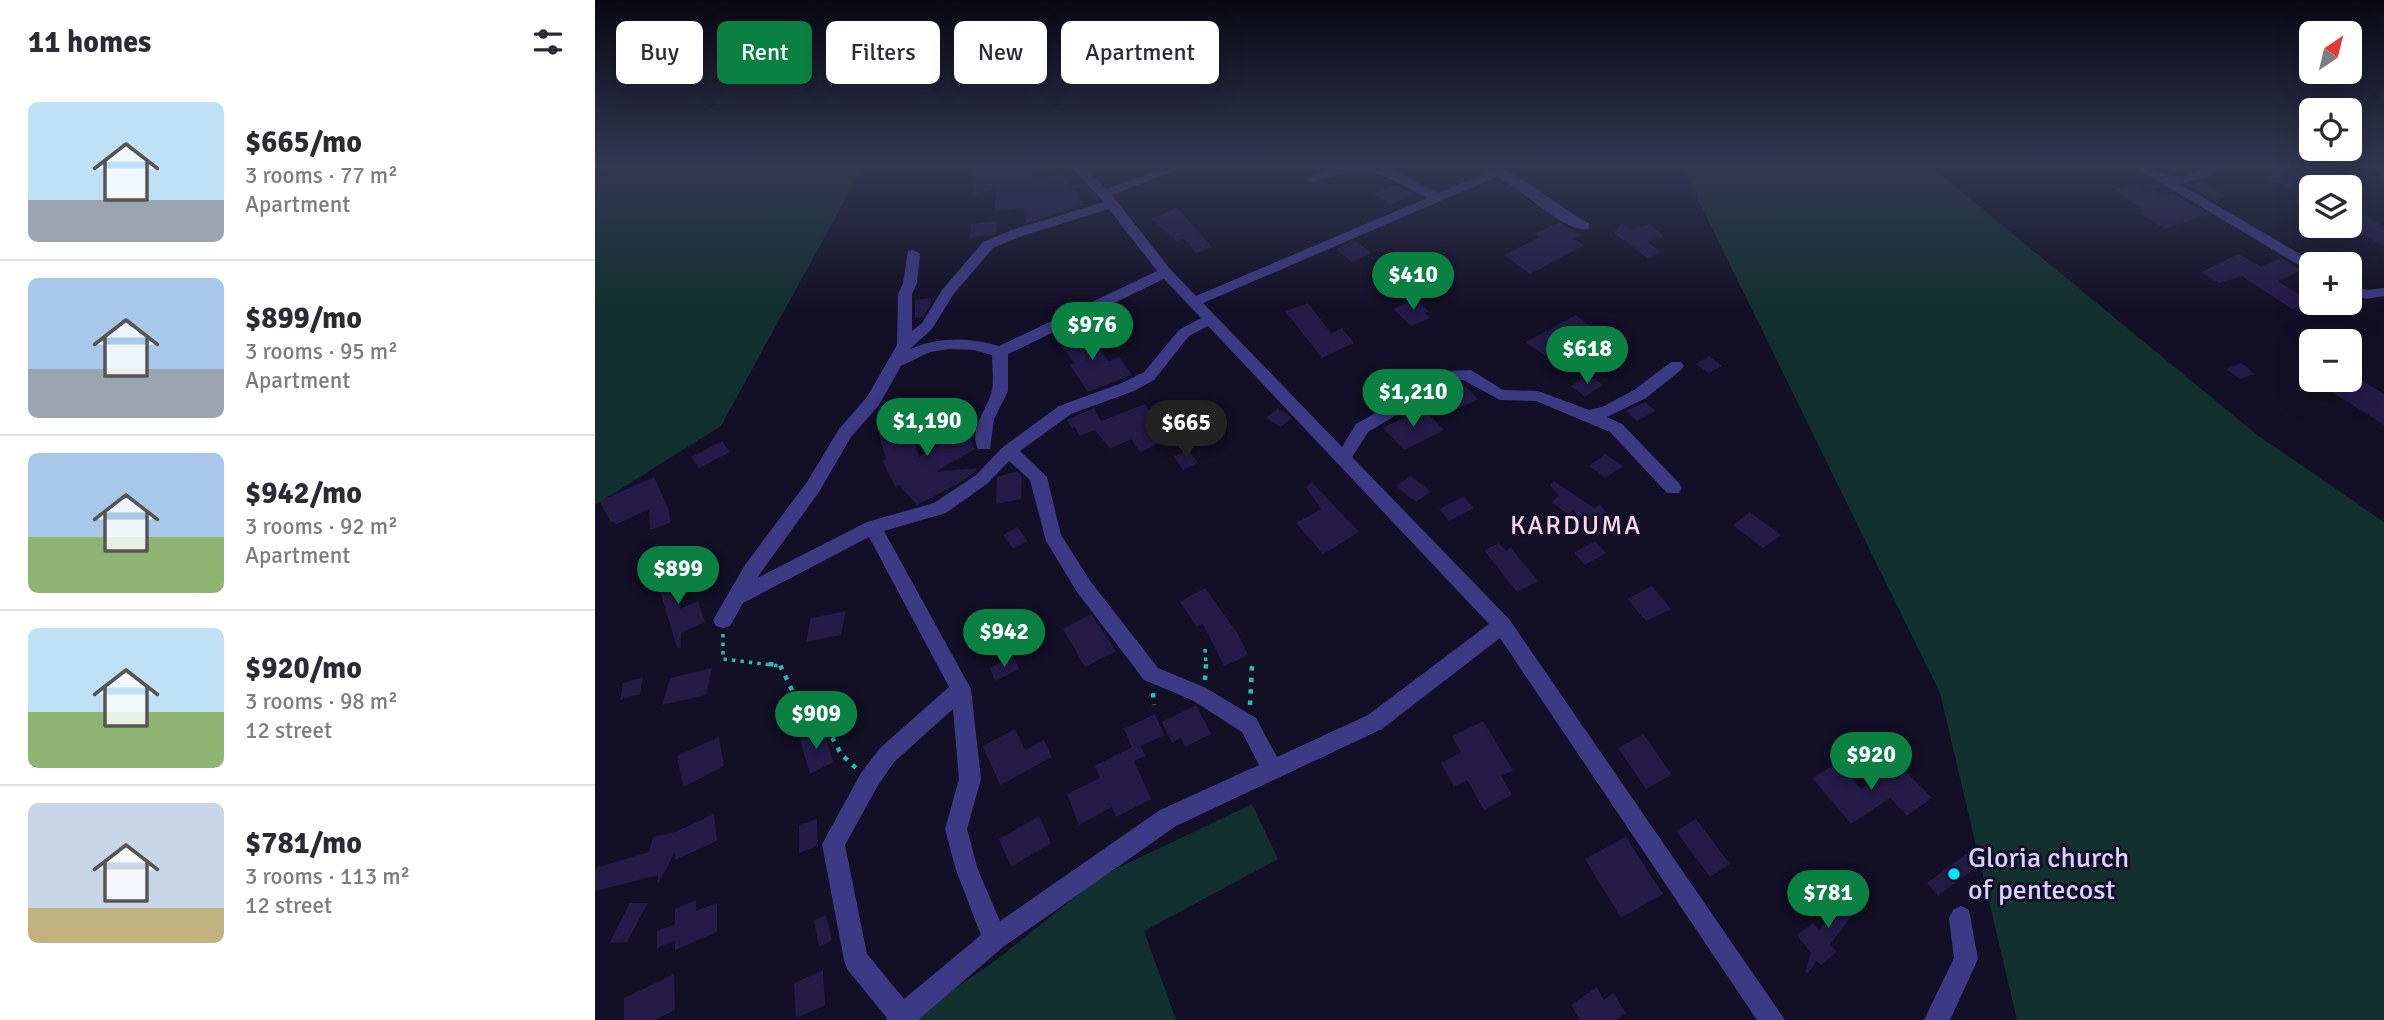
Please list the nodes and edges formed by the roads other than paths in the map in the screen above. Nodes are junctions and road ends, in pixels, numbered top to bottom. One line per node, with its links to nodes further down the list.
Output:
1 (1071, 213): 14 (street)
2 (1118, 213): 9 (street)
3 (1403, 213): 12 (street)
4 (1556, 213): 6 (street)
5 (2219, 213): 8 (street)
6 (1584, 226)
7 (913, 254): 14 (street)
8 (2299, 259)
9 (1165, 272): 12 (street); 15 (street)
10 (2384, 292): 11 (street)
11 (2362, 294)
12 (1194, 302): 13 (street)
13 (1211, 319): 20 (street); 21 (street)
14 (905, 345): 16 (street)
15 (1000, 352): 16 (street); 19 (street)
16 (894, 365): 24 (street)
17 (1676, 366): 18 (street)
18 (1588, 416): 21 (street); 22 (street)
19 (985, 444)
20 (1009, 451): 23 (street); 28 (street)
21 (1343, 458): 26 (street)
22 (1673, 488)
23 (873, 527): 24 (street); 27 (street)
24 (737, 597): 25 (street)
25 (723, 620)
26 (1502, 625): 28 (street); 32 (street)
27 (961, 689): 30 (street); 31 (street)
28 (1272, 769): 30 (street)
29 (1961, 918): 33 (street)
30 (995, 939): 31 (street)
31 (901, 1018)
32 (1772, 1020)
33 (1937, 1020)

